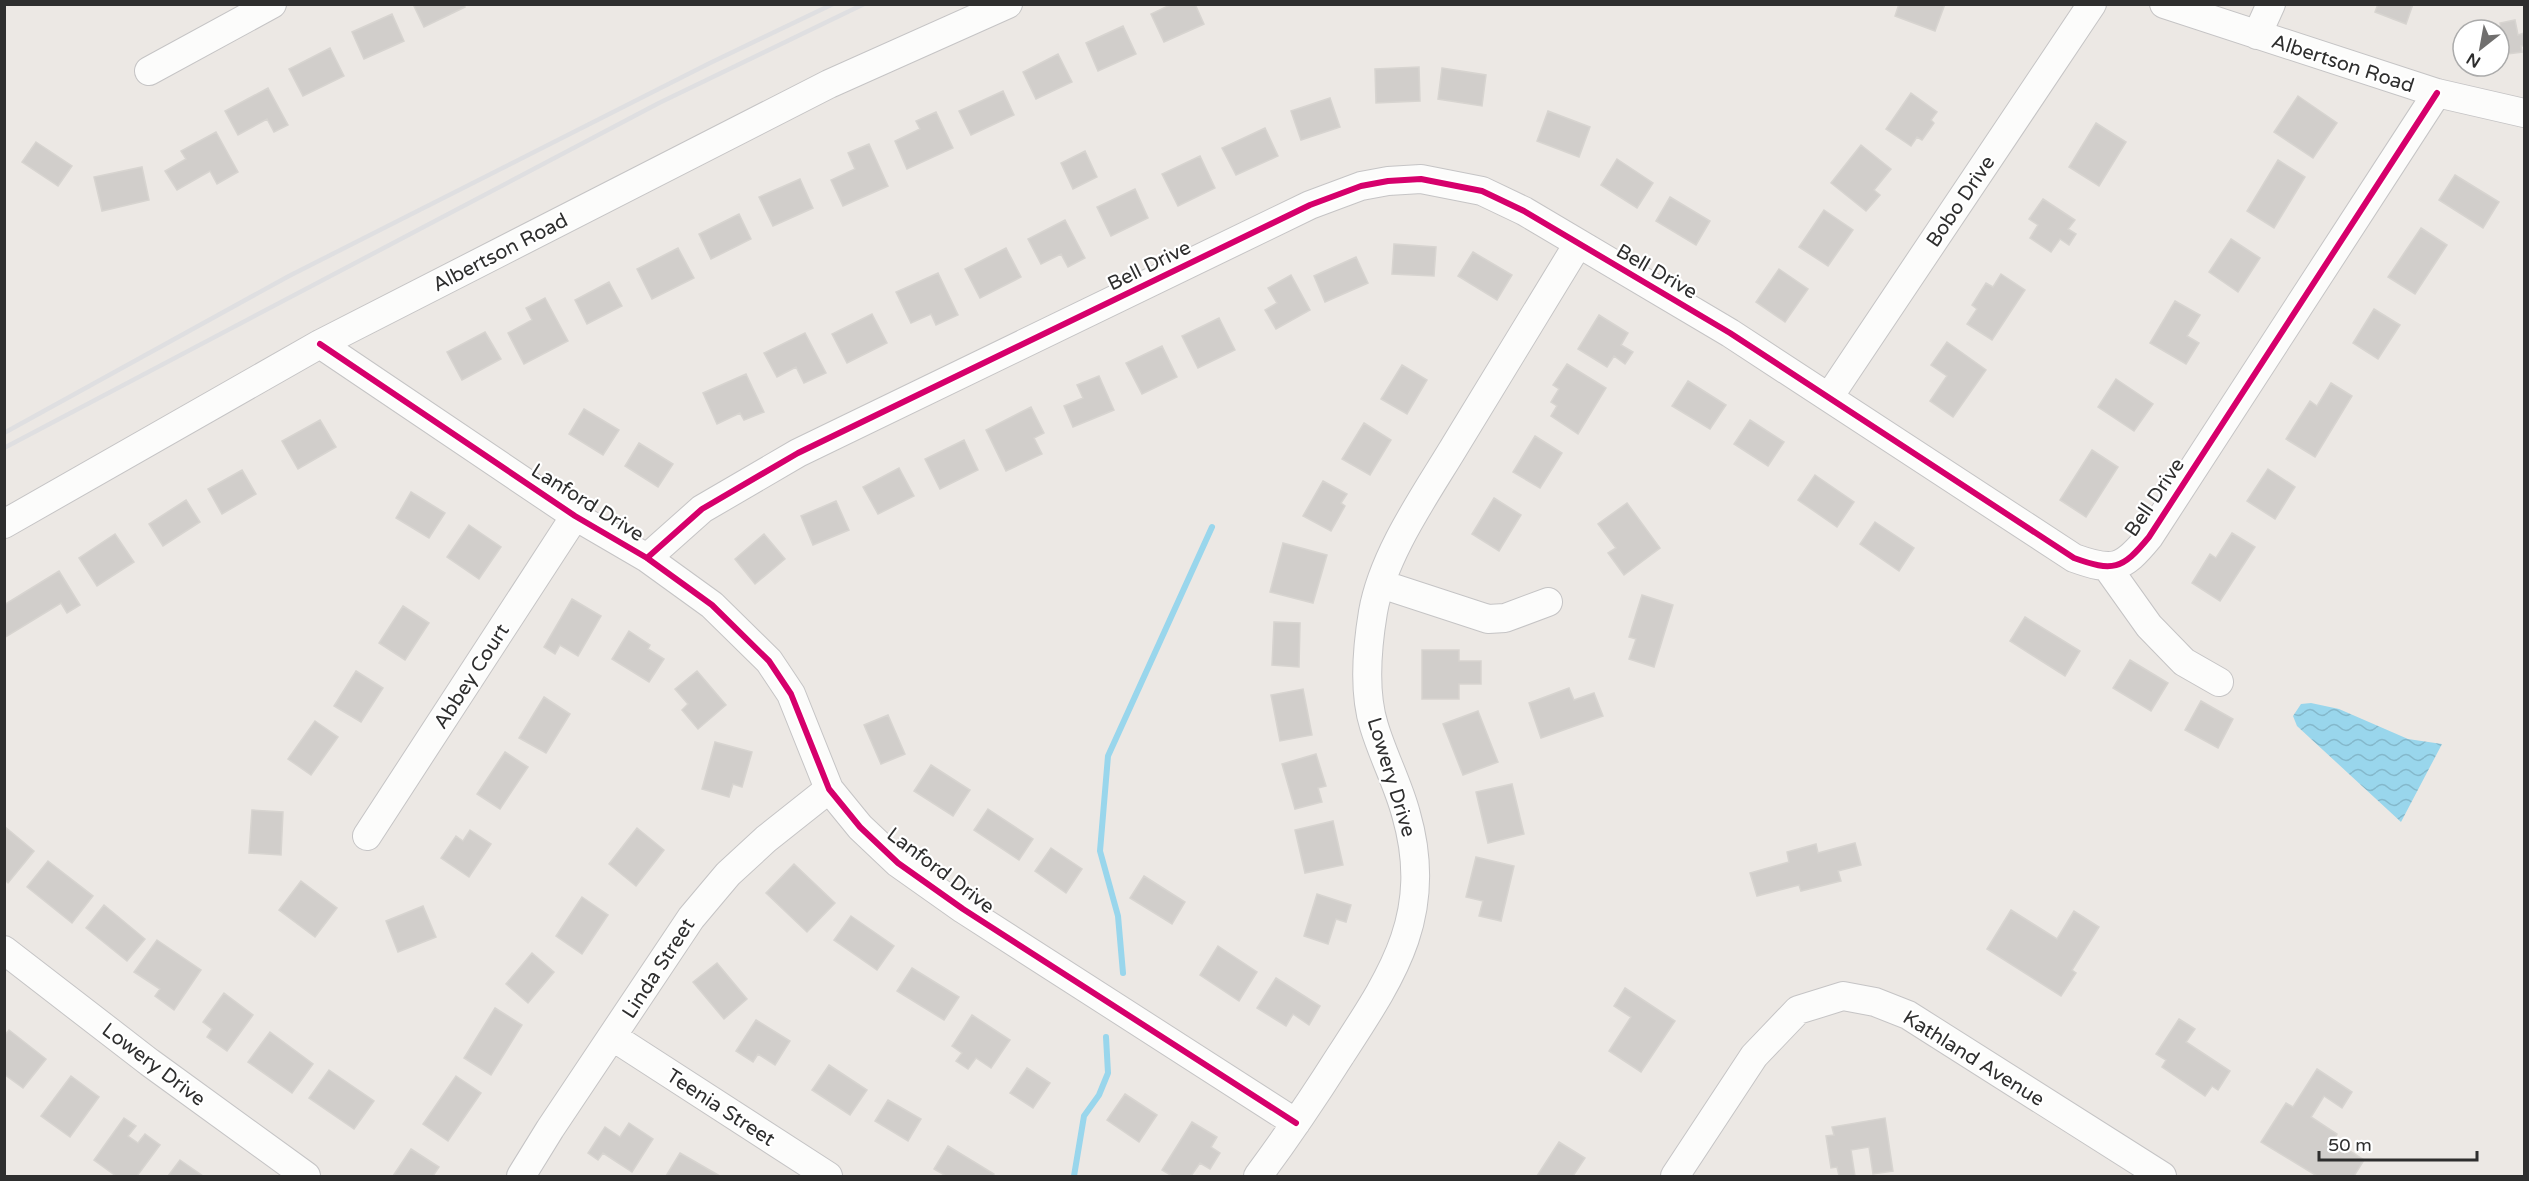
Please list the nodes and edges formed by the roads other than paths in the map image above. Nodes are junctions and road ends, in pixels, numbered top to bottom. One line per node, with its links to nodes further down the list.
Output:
1 (272, 4): 7 (street)
2 (1008, 4): 11 (street, Albertson Road)
3 (2092, 4): 12 (street, Bobo Drive)
4 (2164, 4): 6 (street, Albertson Road)
5 (2271, 4): 6 (street)
6 (2257, 35): 8 (street, Albertson Road)
7 (149, 71)
8 (2437, 93): 9 (street, Albertson Road); 16 (street, Bell Drive)
9 (2524, 113)
10 (1578, 244): 12 (street, Bell Drive); 15 (street, Bell Drive); 17 (street, Lowery Drive)
11 (320, 344): 13 (street, Lanford Drive); 14 (street, Albertson Road)
12 (1829, 397): 16 (street, Bell Drive)
13 (574, 516): 15 (street, Lanford Drive); 21 (street, Abbey Court)
14 (4, 524)
15 (647, 558): 20 (street, Lanford Drive)
16 (2107, 567): 19 (street)
17 (1381, 584): 18 (street); 24 (street, Lowery Drive)
18 (1548, 602)
19 (2219, 682)
20 (829, 789): 23 (street, Linda Street); 24 (street, Lanford Drive)
21 (367, 836)
22 (4, 950): 25 (street, Lowery Drive)
23 (613, 1037): 26 (street, Linda Street); 27 (street, Teenia Street)
24 (1296, 1123): 28 (street, Lowery Drive)
25 (306, 1176)
26 (521, 1176)
27 (828, 1176)
28 (1258, 1176)
29 (1676, 1176): 30 (street, Kathland Avenue)
30 (2162, 1176)

